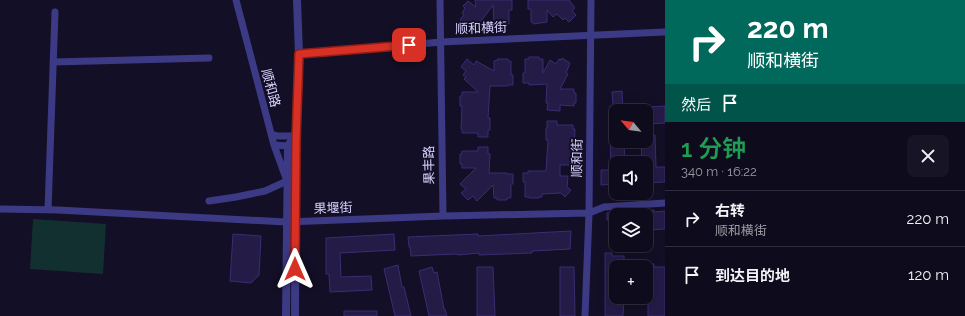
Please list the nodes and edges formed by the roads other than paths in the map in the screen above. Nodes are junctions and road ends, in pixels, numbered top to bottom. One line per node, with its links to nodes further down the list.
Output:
1 (236, 0): 13 (street, 顺和路)
2 (297, 0): 9 (street, 顺和路)
3 (440, 0): 8 (street)
4 (591, 0): 7 (street, 顺和街)
5 (55, 12): 11 (street)
6 (665, 32): 7 (street, 顺和横街)
7 (591, 36): 8 (street, 顺和横街); 22 (street, 顺和街)
8 (441, 42): 9 (street, 顺和横街); 23 (street, 果丰路)
9 (299, 54): 12 (street, 顺和路)
10 (209, 58): 11 (street)
11 (53, 62): 21 (street)
12 (298, 131): 13 (street); 14 (street, 顺和路); 16 (street)
13 (271, 134): 15 (street, 顺和路)
14 (296, 141): 16 (street); 24 (street, 顺和路)
15 (274, 145): 16 (street); 17 (street, 顺和路)
16 (288, 146): 17 (street, 顺和路)
17 (287, 181): 18 (street); 25 (street, 顺和路)
18 (209, 200)
19 (665, 203): 22 (street, 果堰街)
20 (0, 209): 21 (street, 果堰街)
21 (48, 210): 25 (street, 果堰街)
22 (589, 213): 23 (street, 果堰街); 28 (street, 顺和街)
23 (443, 216): 24 (street, 果堰街)
24 (296, 221): 25 (street, 果堰街); 27 (street, 顺和路)
25 (286, 222): 26 (street, 顺和路)
26 (286, 316)
27 (295, 316)
28 (586, 316)

